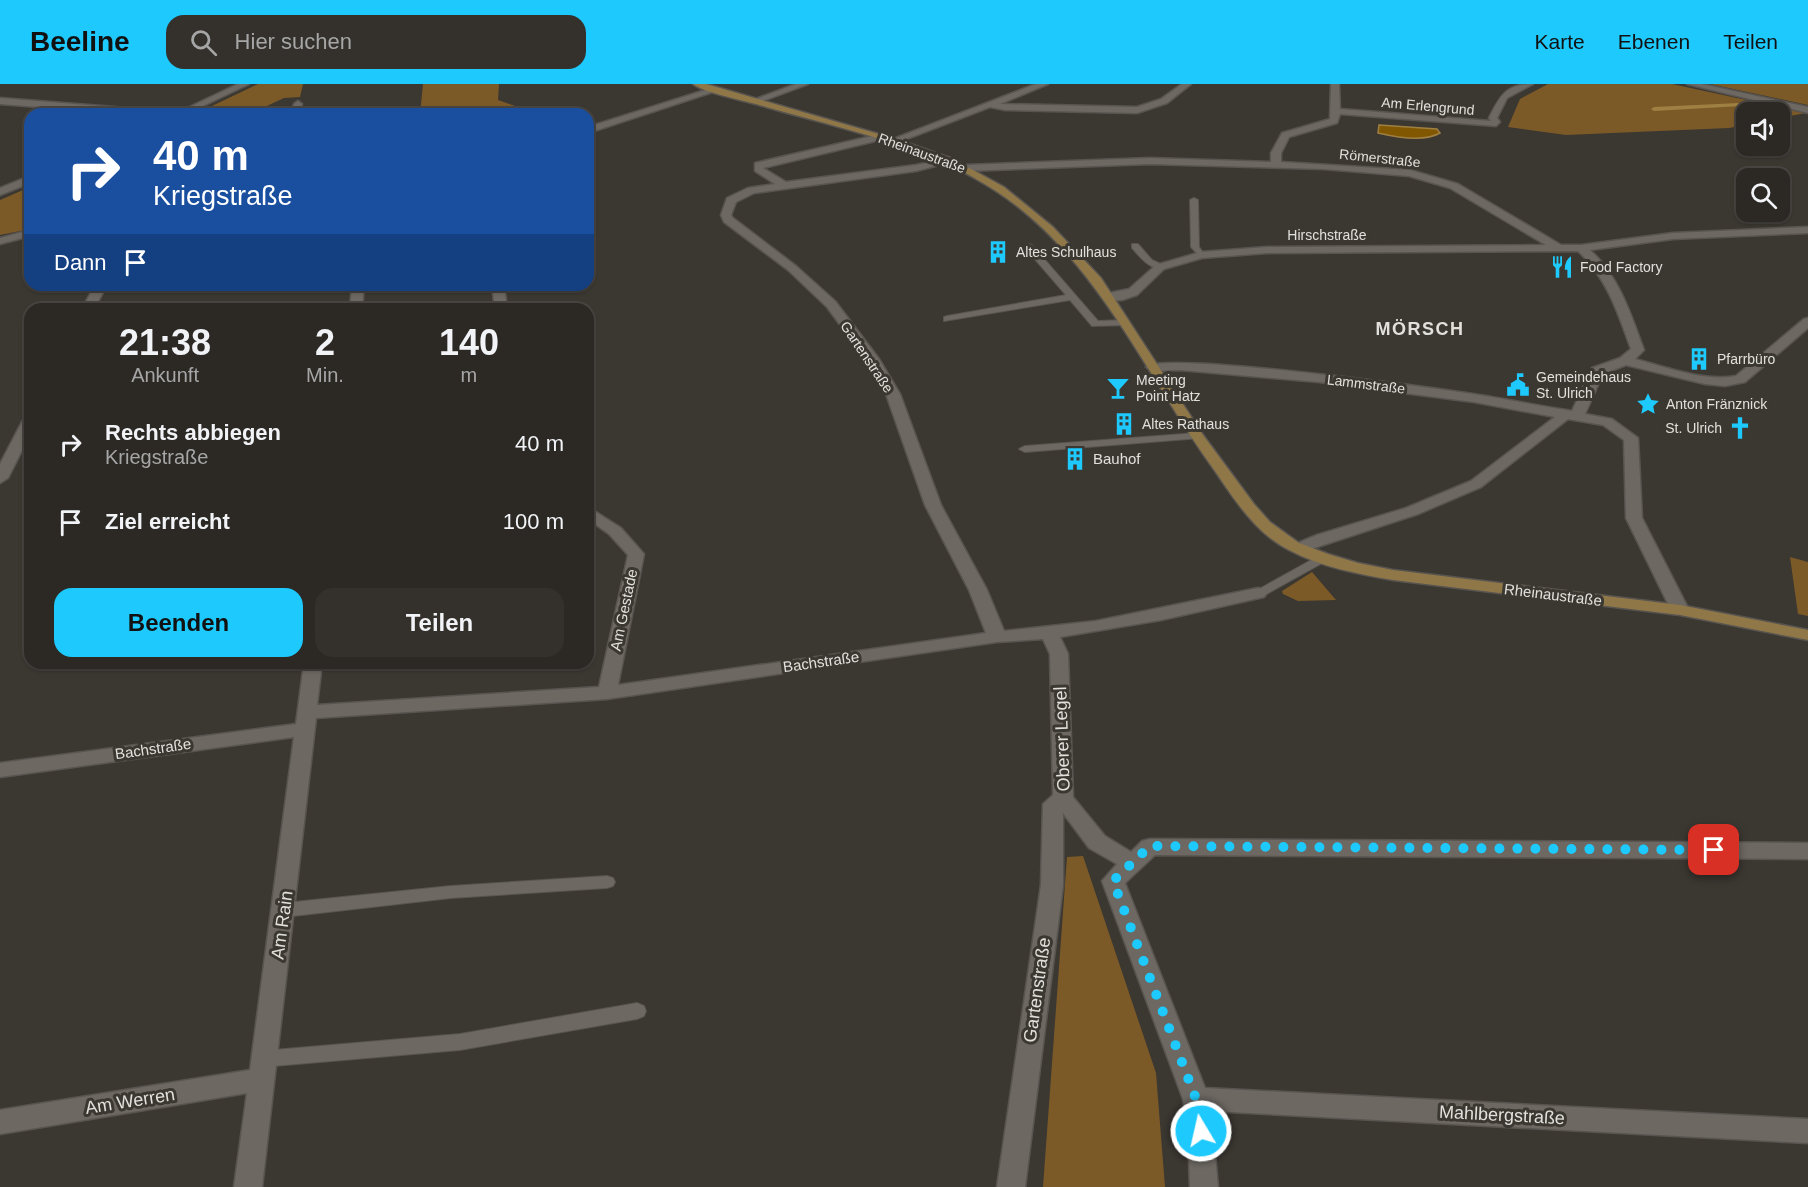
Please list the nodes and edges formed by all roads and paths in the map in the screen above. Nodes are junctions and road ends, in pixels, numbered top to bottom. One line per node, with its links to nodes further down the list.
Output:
1 (245, 84): 15 (street)
2 (697, 84): 9 (street, Rheinaustraße)
3 (804, 84): 10 (street)
4 (1044, 84): 13 (street)
5 (1187, 84): 13 (street)
6 (1335, 84): 18 (street)
7 (1529, 84): 18 (street, Am Erlengrund)
8 (1691, 84): 17 (street)
9 (718, 89): 10 (street, Rheinaustraße); 19 (street)
10 (756, 100): 20 (street, Rheinaustraße)
11 (0, 101): 14 (street)
12 (298, 104): 16 (street)
13 (991, 105): 21 (street)
14 (88, 108)
15 (192, 108)
16 (297, 108)
17 (1808, 110)
18 (1336, 111): 23 (street)
19 (594, 128)
20 (881, 137): 21 (street, Rheinaustraße); 26 (street)
21 (893, 141): 22 (street, Rheinaustraße)
22 (950, 160): 24 (street, Rheinaustraße); 26 (street, Gartenstraße)
23 (1276, 164): 24 (street, Römerstraße); 34 (street, Römerstraße)
24 (966, 168): 39 (street, Rheinaustraße)
25 (24, 182): 27 (street)
26 (782, 184): 57 (street, Gartenstraße)
27 (0, 192)
28 (1194, 200): 36 (lane)
29 (1808, 230): 35 (street)
30 (24, 235): 31 (street)
31 (0, 241)
32 (1135, 246): 37 (lane)
33 (1029, 247): 38 (lane)
34 (1559, 248): 35 (street); 36 (street, Hirschstraße)
35 (1581, 248): 43 (street)
36 (1201, 255): 37 (street, Hirschstraße)
37 (1160, 267): 39 (street, Hirschstraße)
38 (1071, 297): 40 (lane); 42 (lane)
39 (1108, 297): 42 (street, Rheinaustraße)
40 (947, 319)
41 (1808, 322): 43 (street)
42 (1125, 323): 44 (street, Rheinaustraße)
43 (1625, 361): 45 (street)
44 (1153, 367): 45 (street, Lammstraße); 47 (street, Rheinaustraße)
45 (1570, 415): 51 (street); 54 (street, Lammstraße)
46 (24, 432): 49 (street)
47 (1197, 436): 48 (lane); 51 (street, Rheinaustraße)
48 (1025, 449)
49 (0, 478)
50 (594, 516): 59 (street, Am Gestade)
51 (1299, 548): 52 (street, Rheinaustraße)
52 (1322, 558): 53 (lane, Bachstraße); 54 (street, Rheinaustraße)
53 (1258, 592): 55 (street, Bachstraße)
54 (1680, 610): 56 (street, Rheinaustraße)
55 (1050, 634): 57 (street, Bachstraße); 62 (street, Oberer Legel)
56 (1808, 635)
57 (997, 637): 59 (street, Bachstraße)
58 (312, 669): 60 (street, Am Rain)
59 (607, 693): 60 (street, Bachstraße)
60 (307, 720): 61 (street, Bachstraße); 66 (street, Am Rain)
61 (0, 770)
62 (1063, 798): 64 (street, Oberer Legel); 73 (street, Gartenstraße)
63 (1808, 851): 64 (street)
64 (1132, 862): 69 (street)
65 (607, 882): 66 (lane)
66 (284, 910): 68 (street, Am Rain)
67 (637, 1011): 68 (lane)
68 (261, 1069): 70 (street, Am Werren); 72 (street, Am Rain)
69 (1196, 1099): 71 (street, Mahlbergstraße); 74 (street)
70 (0, 1122)
71 (1808, 1131)
72 (248, 1187)
73 (1011, 1187)
74 (1204, 1187)

